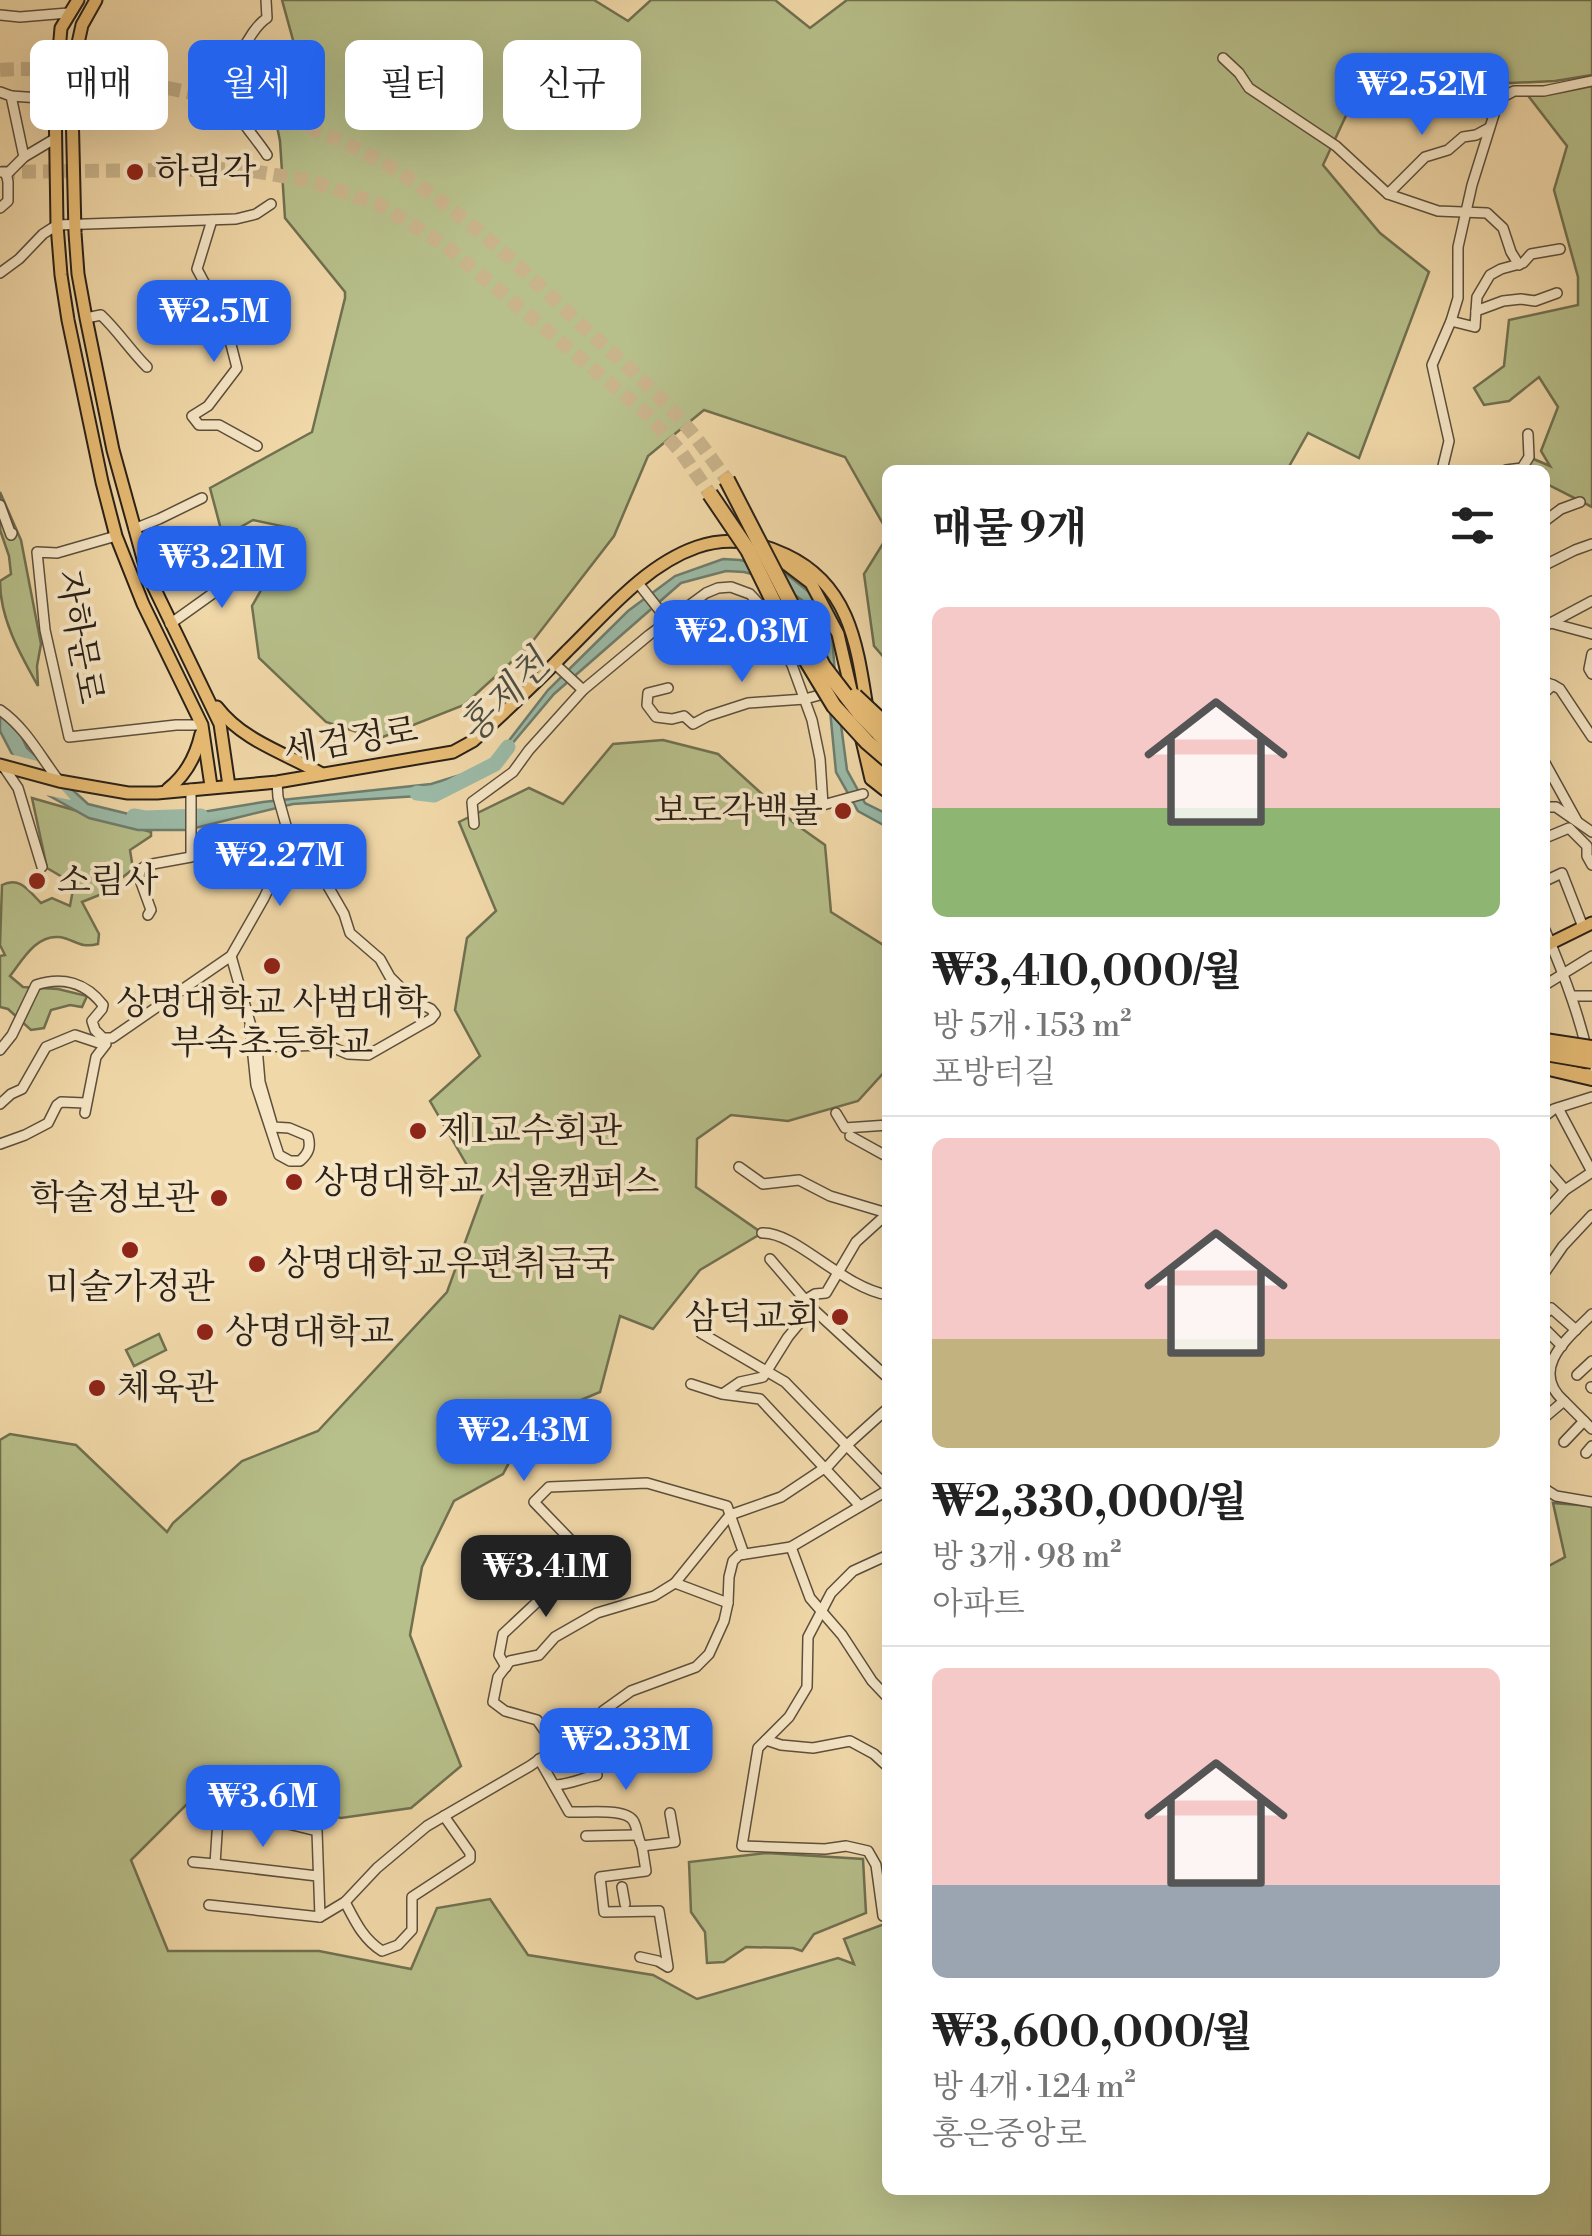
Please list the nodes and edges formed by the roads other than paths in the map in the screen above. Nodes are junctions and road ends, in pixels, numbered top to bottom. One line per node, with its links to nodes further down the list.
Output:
1 (78, 0): 4 (main road, 자하문로)
2 (96, 0): 22 (main road)
3 (266, 0): 14 (street)
4 (68, 14): 5 (street); 6 (main road, 자하문로)
5 (0, 15)
6 (59, 40)
7 (1224, 58): 17 (street)
8 (1592, 81): 11 (street)
9 (5, 94): 10 (street); 15 (street)
10 (30, 97)
11 (1489, 128): 17 (street); 20 (street)
12 (56, 130): 13 (main road, 자하문로)
13 (56, 138): 15 (street); 23 (main road, 자하문로)
14 (267, 155)
15 (24, 157): 16 (street)
16 (3, 173): 19 (street)
17 (1388, 194): 20 (street)
18 (271, 204): 21 (street)
19 (0, 208)
20 (1467, 214): 25 (street); 30 (street)
21 (212, 220): 22 (street); 33 (street)
22 (74, 222): 23 (street); 29 (main road)
23 (58, 225): 26 (street); 44 (main road, 자하문로)
24 (1560, 248): 25 (street)
25 (1519, 264): 28 (street)
26 (0, 273)
27 (1557, 293): 28 (street)
28 (1476, 311): 30 (street)
29 (86, 318): 31 (street); 42 (main road)
30 (1451, 321): 34 (street)
31 (147, 367)
32 (1528, 434): 35 (street)
33 (258, 446)
34 (1443, 465)
35 (1524, 465)
36 (726, 480): 58 (highway, bridge)
37 (710, 494): 72 (highway, bridge)
38 (202, 498): 42 (street)
39 (1580, 502): 41 (street)
40 (0, 504): 43 (street)
41 (1550, 517)
42 (134, 529): 53 (main road)
43 (12, 533)
44 (116, 536): 68 (main road, 자하문로); 68 (street, 자하문로)
45 (1592, 544): 47 (street)
46 (762, 545): 49 (main road, 세검정로); 60 (main road); 77 (main road, 세검정로)
47 (1550, 562)
48 (229, 568): 53 (street)
49 (640, 586): 51 (street); 57 (main road, 세검정로)
50 (1592, 601): 52 (street)
51 (666, 618): 63 (street); 65 (street)
52 (1550, 623)
53 (170, 624): 62 (main road)
54 (1550, 624): 55 (street)
55 (1592, 634)
56 (1592, 654): 59 (street)
57 (557, 666): 63 (street); 75 (main road, 세검정로)
58 (824, 666): 67 (highway, bridge); 69 (highway, bridge)
59 (1592, 674)
60 (849, 686): 65 (street, bridge); 79 (main road)
61 (1550, 686): 70 (street)
62 (202, 688): 71 (main road); 81 (main road)
63 (580, 688): 87 (street)
64 (668, 688): 65 (street)
65 (809, 698): 84 (street)
66 (0, 710): 76 (street)
67 (882, 721)
68 (202, 725): 80 (main road, 자하문로); 83 (main road)
69 (882, 737)
70 (1592, 737)
71 (280, 752): 75 (main road); 78 (main road)
72 (882, 755)
73 (5, 766): 76 (main road, 세검정로); 92 (street, 세검정로)
74 (1550, 771): 86 (street)
75 (322, 774): 78 (main road, 세검정로)
76 (56, 780): 83 (main road, 세검정로)
77 (882, 781)
78 (277, 782): 81 (main road, 세검정로); 90 (street)
79 (882, 785)
80 (211, 786): 81 (main road, 세검정로); 82 (main road, 세검정로)
81 (229, 786)
82 (191, 789): 83 (main road, 세검정로); 94 (street)
83 (164, 792)
84 (863, 794)
85 (1550, 807): 86 (street)
86 (1577, 821): 88 (street)
87 (474, 824)
88 (1592, 832)
89 (1550, 836): 91 (street)
90 (287, 843): 98 (street); 107 (street)
91 (1592, 865)
92 (42, 867)
93 (1550, 879): 95 (street)
94 (148, 915)
95 (1588, 925): 96 (main road)
96 (1550, 943)
97 (1550, 948): 100 (street)
98 (231, 956): 104 (street); 105 (street)
99 (1592, 956): 100 (street)
100 (1564, 974): 101 (street); 102 (street)
101 (1550, 982)
102 (1573, 996): 103 (street); 110 (street)
103 (1592, 996)
104 (250, 1026): 107 (street); 107 (street)
105 (109, 1042): 109 (street); 115 (street); 121 (street)
106 (1550, 1042): 110 (highway, bridge)
107 (257, 1046)
108 (1550, 1049): 110 (street)
109 (0, 1050)
110 (1589, 1050): 111 (highway, bridge); 113 (street, bridge)
111 (1550, 1052)
112 (1550, 1068): 113 (highway)
113 (1592, 1077)
114 (1592, 1097): 116 (street)
115 (0, 1104)
116 (1558, 1108): 118 (street); 124 (street)
117 (836, 1113): 119 (street)
118 (1550, 1113)
119 (882, 1126)
120 (850, 1136): 122 (street)
121 (0, 1144)
122 (882, 1154)
123 (738, 1167): 128 (street)
124 (1592, 1172): 126 (street)
125 (1550, 1173): 126 (street)
126 (1565, 1190): 127 (street)
127 (1550, 1206)
128 (882, 1211)
129 (1592, 1215): 133 (street)
130 (882, 1218): 134 (street)
131 (762, 1233): 134 (street)
132 (770, 1259): 136 (street)
133 (1550, 1265)
134 (836, 1273): 135 (street); 136 (street)
135 (882, 1295)
136 (808, 1304): 146 (street); 147 (street)
137 (1550, 1309): 139 (street)
138 (1592, 1314): 139 (street)
139 (1576, 1330): 142 (street)
140 (701, 1333): 146 (street)
141 (1550, 1334): 142 (street)
142 (1562, 1346): 143 (street)
143 (1550, 1355)
144 (1592, 1361): 148 (street)
145 (1550, 1369): 151 (street)
146 (768, 1371): 150 (street); 156 (street)
147 (882, 1372)
148 (1578, 1375)
149 (692, 1384): 150 (street)
150 (722, 1394): 157 (street)
151 (1564, 1401): 153 (street); 154 (street)
152 (882, 1413): 156 (street)
153 (1550, 1413)
154 (1588, 1425): 155 (street)
155 (1564, 1442)
156 (847, 1445): 157 (street); 158 (street)
157 (826, 1467): 162 (street); 163 (street)
158 (882, 1483)
159 (1550, 1492): 161 (street)
160 (882, 1493): 162 (street)
161 (1592, 1502)
162 (860, 1506): 164 (street)
163 (730, 1514): 165 (street); 167 (street); 170 (street)
164 (791, 1546): 165 (street); 169 (street)
165 (744, 1554): 168 (street)
166 (882, 1558): 169 (street)
167 (675, 1583): 168 (street); 170 (street)
168 (728, 1602): 173 (street)
169 (821, 1610): 171 (street); 172 (street)
170 (506, 1667): 173 (street)
171 (882, 1692)
172 (766, 1740): 175 (street); 190 (street)
173 (556, 1747): 174 (street)
174 (539, 1759): 177 (street); 179 (street)
175 (882, 1761)
176 (596, 1776): 177 (street)
177 (554, 1786): 180 (street)
178 (670, 1813): 182 (street)
179 (444, 1816): 187 (street); 187 (street)
180 (635, 1835): 181 (street); 182 (street)
181 (586, 1836)
182 (642, 1846): 192 (street)
183 (193, 1862): 184 (street)
184 (214, 1864): 185 (street); 185 (street)
185 (317, 1876): 191 (street)
186 (622, 1888): 188 (street)
187 (345, 1902): 191 (street)
188 (625, 1904)
189 (209, 1905): 191 (street)
190 (882, 1909)
191 (320, 1917)
192 (640, 1958)

